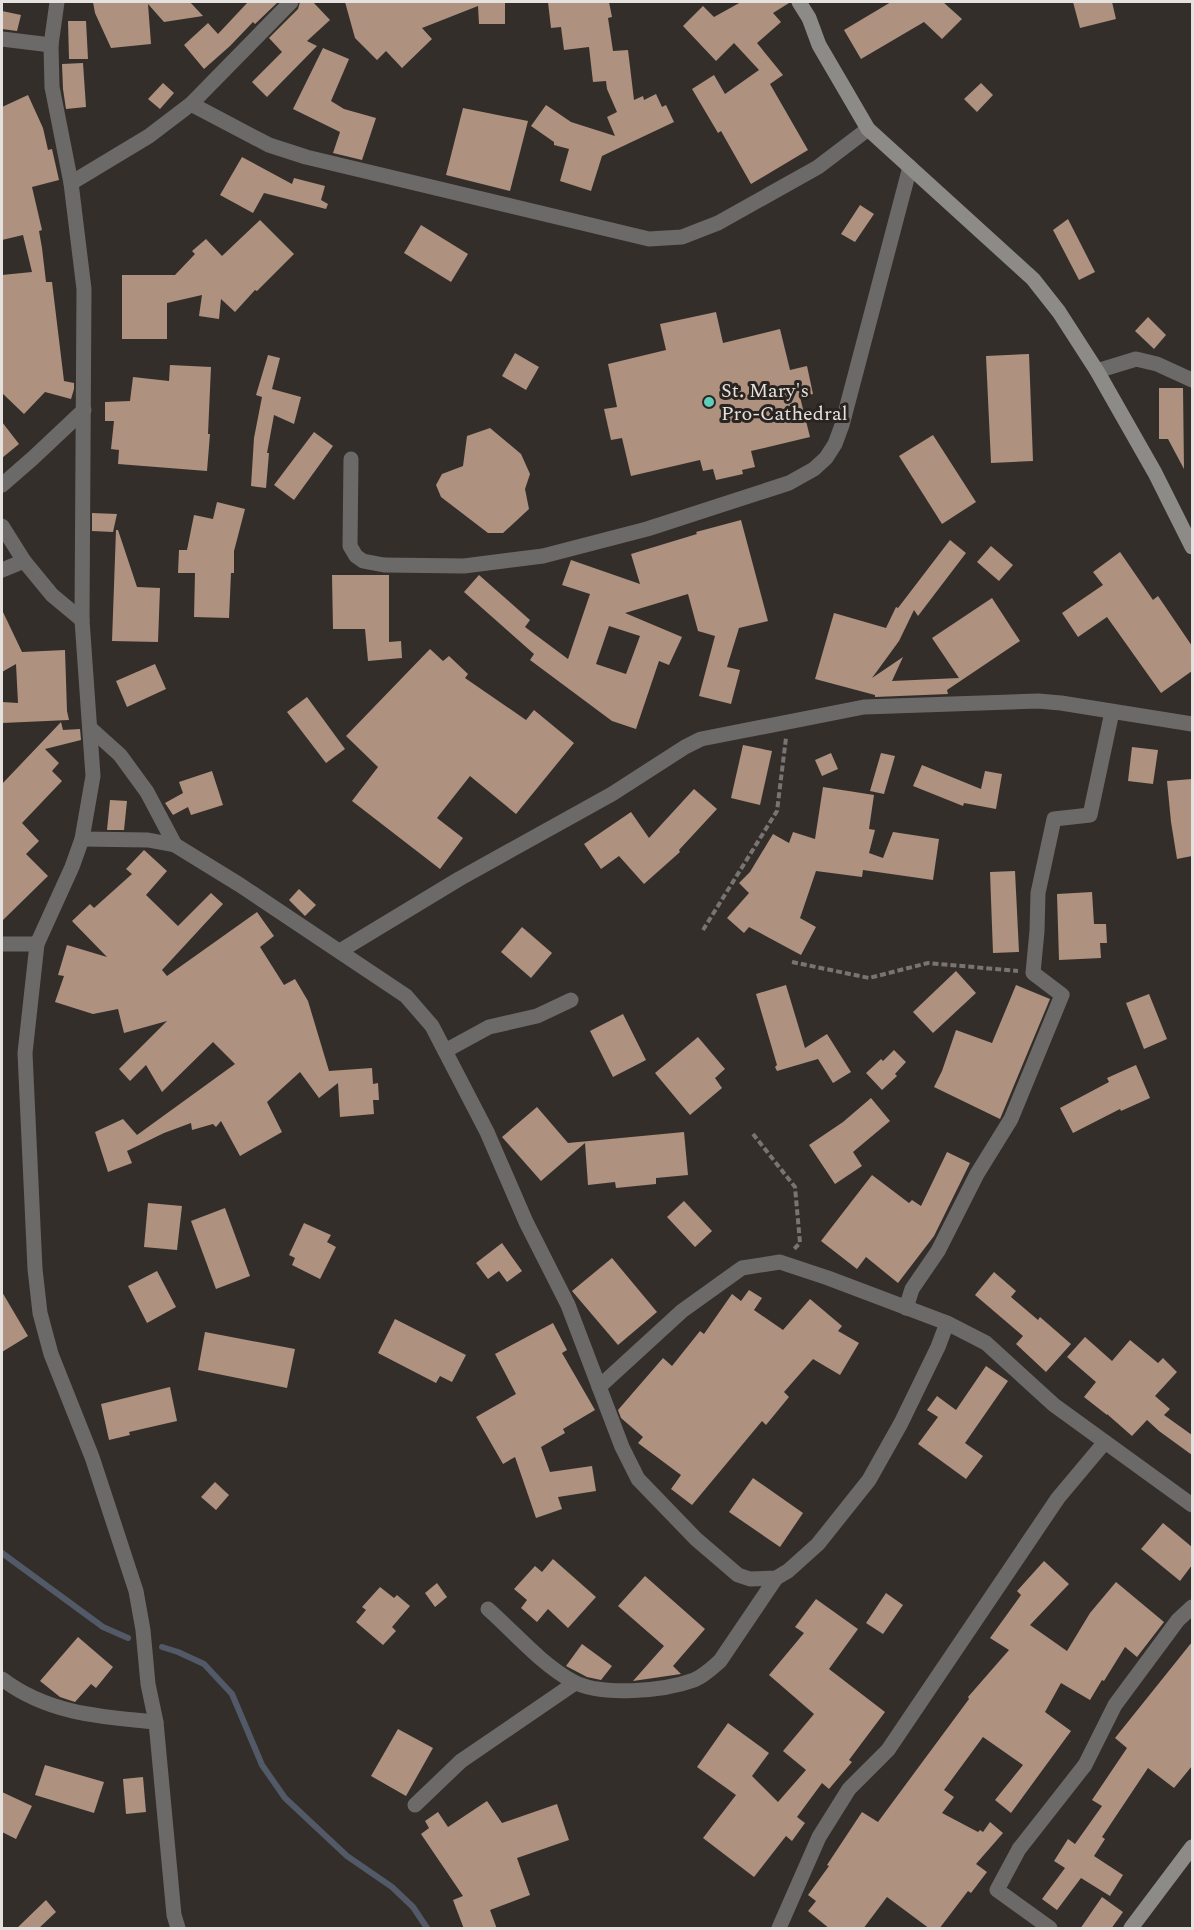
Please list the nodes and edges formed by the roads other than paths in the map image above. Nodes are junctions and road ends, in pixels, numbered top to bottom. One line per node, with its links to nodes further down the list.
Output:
1 (57, 2): 5 (street)
2 (291, 2): 6 (street)
3 (799, 2): 7 (street)
4 (2, 39): 5 (street)
5 (51, 45): 9 (street)
6 (191, 104): 7 (street); 9 (street)
7 (868, 129): 8 (street)
8 (910, 167): 10 (street); 13 (street)
9 (71, 183): 12 (street)
10 (1097, 371): 11 (street); 16 (street)
11 (1192, 380)
12 (84, 410): 14 (street); 19 (street)
13 (351, 459)
14 (2, 485)
15 (2, 526): 17 (street)
16 (1192, 547)
17 (24, 561): 18 (street); 19 (street)
18 (2, 570)
19 (82, 620): 22 (street)
20 (1112, 712): 21 (street); 27 (street); 30 (street)
21 (1192, 724)
22 (90, 728): 23 (street); 24 (street)
23 (82, 838): 24 (street); 26 (street)
24 (175, 845): 27 (street)
25 (2, 944): 26 (street)
26 (37, 944): 40 (street)
27 (340, 951): 29 (street)
28 (571, 1000): 29 (street)
29 (445, 1051): 32 (street)
30 (906, 1308): 31 (street); 32 (street)
31 (947, 1323): 33 (street); 35 (street)
32 (599, 1388): 35 (street)
33 (1105, 1442): 34 (street); 44 (street)
34 (1192, 1505)
35 (776, 1578): 39 (street)
36 (1192, 1607): 45 (street)
37 (488, 1609): 39 (street)
38 (2, 1679): 40 (street)
39 (575, 1683): 41 (street)
40 (156, 1722): 43 (street)
41 (416, 1805)
42 (1192, 1847): 46 (street)
43 (178, 1929)
44 (779, 1929)
45 (1050, 1929)
46 (1131, 1929)

